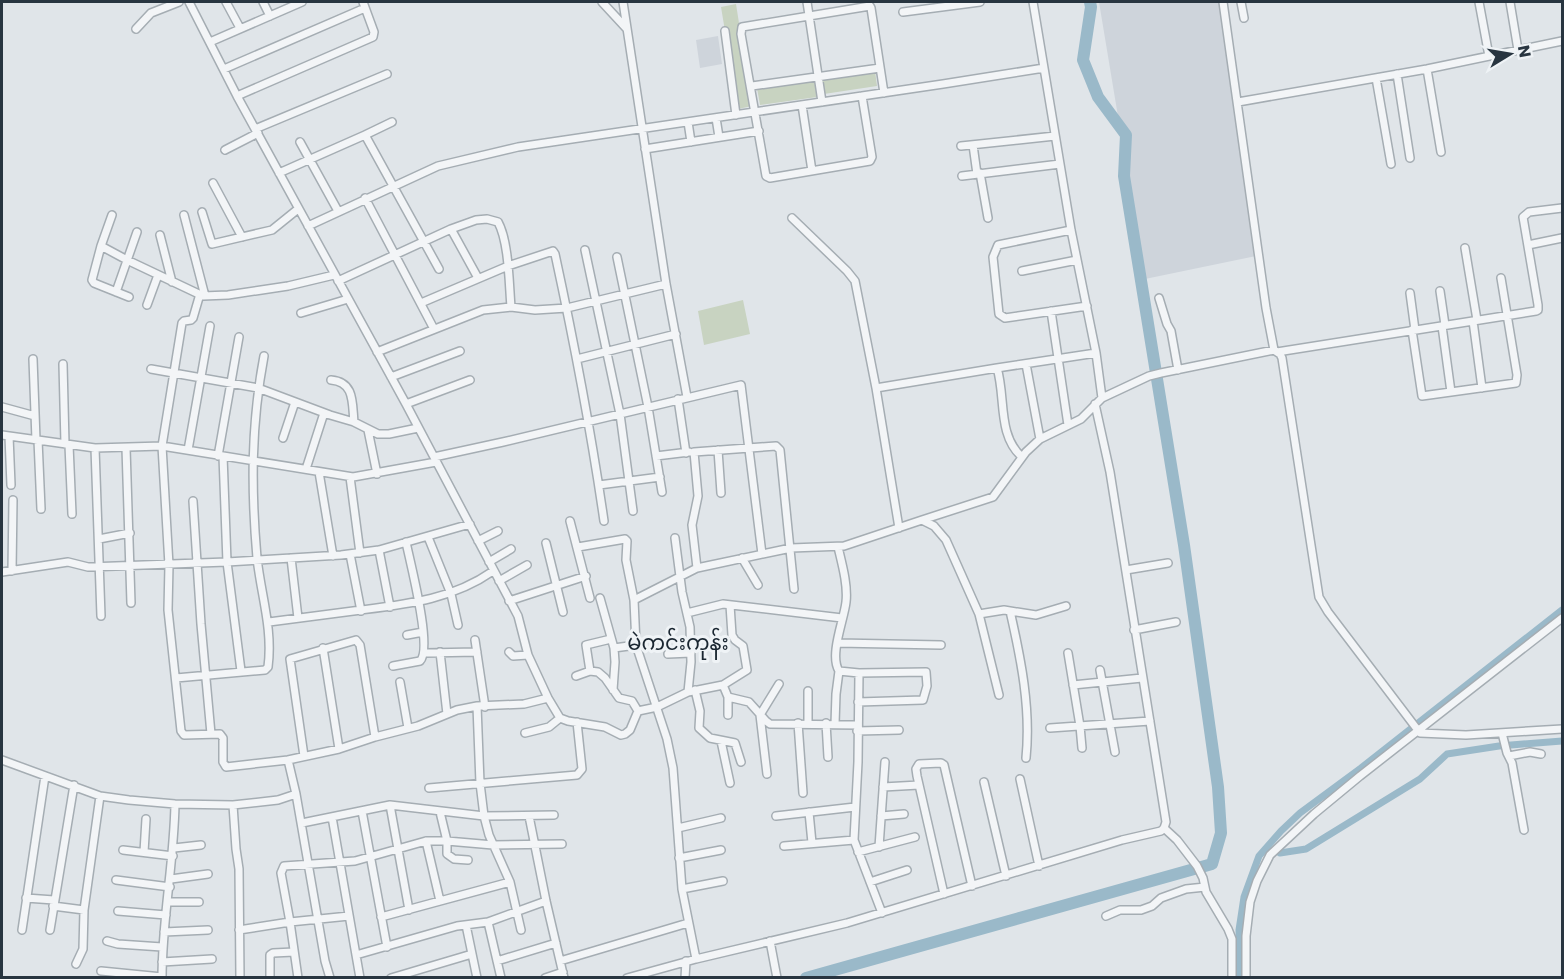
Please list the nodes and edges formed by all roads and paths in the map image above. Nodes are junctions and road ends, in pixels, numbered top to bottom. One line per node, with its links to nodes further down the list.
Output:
1 (179, 2): 23 (street)
2 (189, 2): 26 (street)
3 (226, 2): 21 (street)
4 (263, 2): 18 (street)
5 (302, 2): 15 (street)
6 (602, 2): 22 (street)
7 (623, 2): 22 (street)
8 (807, 2): 19 (street)
9 (980, 2): 17 (street)
10 (1033, 2): 30 (street)
11 (1223, 2): 42 (street)
12 (1241, 2): 20 (street)
13 (1479, 2): 28 (street)
14 (1510, 2): 27 (street)
15 (288, 4): 18 (street)
16 (364, 5): 31 (street); 39 (street)
17 (903, 12)
18 (270, 16): 21 (street)
19 (809, 16): 29 (street); 35 (street); 37 (street)
20 (1244, 18)
21 (240, 28): 26 (street)
22 (627, 29): 49 (street)
23 (136, 30)
24 (725, 30): 45 (street)
25 (1563, 41): 27 (street)
26 (210, 42): 31 (street)
27 (1518, 50): 28 (street)
28 (1489, 56): 32 (street)
29 (880, 68): 35 (street); 38 (street)
30 (1044, 68): 38 (street); 53 (street)
31 (224, 69): 39 (street)
32 (1426, 69): 34 (street); 61 (street)
33 (387, 74): 50 (street)
34 (1397, 74): 36 (street); 62 (street)
35 (818, 76): 37 (street); 41 (street)
36 (1376, 78): 42 (street); 65 (street)
37 (752, 86): 44 (street)
38 (884, 93): 40 (street)
39 (237, 96): 50 (street)
40 (862, 96): 41 (street); 66 (street)
41 (822, 102): 43 (street)
42 (1238, 102): 132 (street)
43 (802, 105): 44 (street); 66 (street)
44 (756, 112): 45 (street); 51 (street)
45 (736, 115): 46 (street)
46 (716, 118): 48 (street); 54 (street)
47 (392, 122): 52 (street)
48 (688, 122): 49 (street); 56 (street)
49 (642, 128): 59 (street); 71 (street)
50 (256, 131): 60 (street); 67 (street)
51 (759, 131): 54 (street); 66 (street)
52 (365, 135): 63 (street); 71 (street)
53 (1055, 136): 57 (street); 64 (street)
54 (719, 137): 56 (street)
55 (300, 142): 63 (street)
56 (691, 142): 59 (street)
57 (973, 145): 58 (street); 68 (street)
58 (961, 146)
59 (645, 149): 105 (street)
60 (225, 150)
61 (1441, 152)
62 (1410, 158)
63 (310, 159): 67 (street); 75 (street)
64 (1060, 164): 68 (street); 83 (street)
65 (1391, 164)
66 (812, 171)
67 (279, 173): 74 (street)
68 (978, 174): 69 (street); 80 (street)
69 (962, 176)
70 (213, 183): 86 (street)
71 (393, 185): 72 (street); 88 (street)
72 (365, 198): 75 (street); 93 (street)
73 (1563, 208): 89 (street)
74 (298, 209): 81 (street); 86 (street)
75 (338, 211): 81 (street)
76 (201, 212): 86 (street)
77 (112, 215): 90 (street)
78 (183, 215): 110 (street)
79 (792, 218): 152 (street)
80 (988, 218)
81 (308, 226): 101 (street)
82 (451, 229): 88 (street); 97 (street); 102 (street)
83 (1071, 230): 96 (street); 120 (street)
84 (137, 232): 95 (street)
85 (160, 235): 104 (street)
86 (242, 237)
87 (1563, 238): 89 (street)
88 (424, 242): 93 (street); 98 (street)
89 (1528, 244): 122 (street)
90 (101, 246): 95 (street); 107 (street)
91 (1465, 248): 123 (street)
92 (585, 250): 114 (street)
93 (396, 255): 101 (street); 115 (street)
94 (617, 257): 109 (street)
95 (127, 260): 100 (street); 107 (street)
96 (1077, 260): 99 (street); 117 (street)
97 (508, 266): 102 (street); 118 (street); 119 (street)
98 (439, 269)
99 (1022, 271)
100 (158, 275): 104 (street); 116 (street)
101 (336, 278): 110 (street); 113 (street)
102 (478, 278): 115 (street)
103 (1501, 278): 122 (street)
104 (172, 282): 110 (street)
105 (666, 284): 109 (street); 128 (street)
106 (1440, 291): 125 (street)
107 (116, 292): 111 (street)
108 (1410, 293): 127 (street)
109 (624, 294): 114 (street); 130 (street)
110 (202, 295): 145 (street)
111 (129, 297)
112 (1160, 298): 144 (street)
113 (348, 299): 121 (street); 133 (street)
114 (596, 301): 119 (street); 134 (street)
115 (421, 303): 126 (street)
116 (147, 304)
117 (1087, 306): 120 (street); 135 (street)
118 (511, 307): 119 (street); 126 (street)
119 (567, 308): 138 (street)
120 (1051, 311): 139 (street)
121 (301, 313)
122 (1507, 316): 123 (street); 153 (street)
123 (1475, 321): 125 (street); 153 (street)
124 (210, 326): 146 (street)
125 (1444, 326): 127 (street); 154 (street)
126 (434, 329): 133 (street)
127 (1414, 330): 132 (street); 154 (street)
128 (676, 334): 130 (street); 155 (street)
129 (239, 338): 150 (street)
130 (635, 344): 134 (street); 162 (street)
131 (460, 351): 147 (street)
132 (1275, 351): 144 (street); 326 (street)
133 (377, 352): 147 (street)
134 (606, 352): 138 (street); 164 (street)
135 (1096, 353): 139 (street); 156 (street)
136 (264, 356): 151 (street)
137 (33, 359): 165 (street)
138 (577, 359): 167 (street)
139 (1058, 359): 141 (street); 168 (street)
140 (63, 364): 175 (street)
141 (1026, 364): 142 (street); 173 (street)
142 (997, 368): 152 (street); 185 (street)
143 (151, 369): 145 (street)
144 (1178, 369): 156 (street)
145 (174, 372): 146 (street); 176 (street)
146 (201, 377): 150 (street); 180 (street)
147 (391, 377): 159 (street)
148 (331, 380): 166 (street)
149 (470, 380): 159 (street)
150 (231, 383): 151 (street); 183 (street)
151 (258, 388): 158 (street); 187 (street)
152 (876, 388): 207 (street)
153 (1482, 388): 154 (street)
154 (1450, 392)
155 (687, 398): 157 (street); 179 (street)
156 (1102, 398): 160 (street)
157 (678, 399): 162 (street); 182 (street)
158 (295, 402): 163 (street); 172 (street)
159 (406, 404): 169 (street)
160 (1095, 404): 168 (street); 237 (street)
161 (2, 407): 165 (street)
162 (648, 407): 164 (street); 184 (street)
163 (324, 413): 166 (street); 188 (street)
164 (620, 414): 167 (street); 193 (street)
165 (35, 416): 174 (street)
166 (354, 422): 170 (street)
167 (590, 422): 186 (street); 195 (street)
168 (1068, 425): 173 (street)
169 (418, 428): 170 (street); 186 (street)
170 (368, 430): 190 (street)
171 (5, 435): 174 (street); 194 (street)
172 (283, 438)
173 (1040, 439): 185 (street)
174 (37, 440): 175 (street); 200 (street)
175 (67, 444): 177 (street); 202 (street)
176 (162, 446): 178 (street); 180 (street); 233 (street)
177 (95, 448): 178 (street); 212 (street)
178 (126, 448): 209 (street)
179 (750, 448): 181 (street); 218 (street); 223 (street)
180 (188, 450): 183 (street)
181 (718, 450): 182 (street); 197 (street)
182 (690, 452): 184 (street); 236 (street)
183 (221, 456): 187 (street); 228 (street)
184 (656, 456): 192 (street)
185 (1022, 457): 204 (street)
186 (435, 459): 190 (street); 206 (street)
187 (252, 460): 188 (street); 227 (street)
188 (306, 469): 189 (street)
189 (319, 472): 191 (street); 224 (street)
190 (376, 474): 191 (street)
191 (350, 477): 221 (street)
192 (660, 477): 193 (street); 196 (street)
193 (628, 481): 195 (street); 201 (street)
194 (11, 485)
195 (599, 485): 203 (street)
196 (662, 492)
197 (721, 493)
198 (13, 500): 238 (street)
199 (193, 501): 230 (street)
200 (41, 509)
201 (633, 511)
202 (72, 514)
203 (604, 520)
204 (922, 520): 207 (street); 261 (street)
205 (570, 521): 216 (street)
206 (470, 524): 210 (street); 213 (street)
207 (899, 528): 217 (street)
208 (498, 531): 213 (street)
209 (130, 533): 212 (street); 232 (street)
210 (428, 537): 214 (street); 247 (street)
211 (675, 538): 242 (street)
212 (99, 539): 235 (street)
213 (478, 541): 229 (street)
214 (406, 542): 220 (street); 253 (street)
215 (546, 543): 245 (street)
216 (578, 547): 241 (street); 250 (street)
217 (838, 547): 218 (street); 264 (street)
218 (791, 548): 223 (street); 246 (street)
219 (511, 549): 229 (street)
220 (379, 550): 221 (street); 256 (street)
221 (360, 553): 222 (street)
222 (350, 554): 224 (street); 257 (street)
223 (762, 554): 226 (street)
224 (333, 556): 225 (street)
225 (291, 558): 227 (street); 263 (street)
226 (742, 558): 236 (street); 244 (street)
227 (258, 560): 228 (street); 266 (street)
228 (227, 562): 230 (street); 289 (street)
229 (489, 562): 239 (street)
230 (196, 563): 233 (street); 293 (street)
231 (1168, 563): 237 (street)
232 (131, 565): 233 (street); 235 (street); 252 (street)
233 (169, 565): 295 (street)
234 (527, 566): 243 (street)
235 (100, 567): 238 (street); 262 (street)
236 (697, 568): 242 (street)
237 (1126, 570): 269 (street)
238 (12, 571): 240 (street)
239 (493, 571): 243 (street); 247 (street)
240 (2, 572)
241 (586, 576): 245 (street); 248 (street)
242 (680, 578): 250 (street); 260 (street)
243 (499, 581): 251 (street)
244 (758, 585)
245 (556, 586): 251 (street); 259 (street)
246 (794, 589)
247 (451, 594): 253 (street); 268 (street)
248 (590, 598)
249 (600, 598): 272 (street)
250 (634, 600): 275 (street)
251 (509, 601): 286 (street)
252 (131, 603)
253 (419, 603): 256 (street); 270 (street)
254 (730, 605): 260 (street); 264 (street); 300 (street)
255 (1066, 606): 258 (street)
256 (390, 607): 257 (street)
257 (361, 610): 263 (street)
258 (1010, 611): 261 (street); 342 (street)
259 (563, 612)
260 (687, 613): 283 (street)
261 (979, 614): 305 (street)
262 (101, 616)
263 (298, 618): 266 (street)
264 (842, 618): 274 (street)
265 (1563, 618): 326 (street)
266 (269, 622): 289 (street)
267 (1176, 622): 269 (street)
268 (458, 625)
269 (1134, 630): 296 (street)
270 (423, 632): 271 (street); 282 (street)
271 (406, 634)
272 (611, 639): 278 (street); 290 (street)
273 (475, 640): 280 (street)
274 (838, 643): 276 (street); 291 (street)
275 (636, 645): 278 (street); 310 (street)
276 (941, 645)
277 (323, 648): 333 (street); 336 (street); 340 (street)
278 (614, 648): 302 (street)
279 (440, 652): 280 (street); 282 (street); 312 (street)
280 (477, 652): 309 (street)
281 (508, 652): 286 (street)
282 (425, 653): 287 (street)
283 (691, 653): 285 (street); 303 (street)
284 (1068, 653): 301 (street)
285 (668, 654)
286 (528, 655): 307 (street)
287 (393, 666)
288 (1100, 670): 298 (street)
289 (241, 671): 293 (street)
290 (590, 671): 294 (street); 302 (street)
291 (839, 671): 292 (street); 321 (street)
292 (859, 673): 308 (street); 308 (street)
293 (206, 674): 295 (street); 331 (street)
294 (576, 676)
295 (176, 678): 331 (street)
296 (1142, 678): 298 (street); 317 (street)
297 (400, 682): 327 (street)
298 (1102, 682): 301 (street); 322 (street)
299 (779, 684): 314 (street)
300 (723, 685): 303 (street); 306 (street)
301 (1073, 685): 323 (street)
302 (613, 690): 311 (street)
303 (692, 691): 310 (street); 334 (street)
304 (807, 691): 319 (street)
305 (999, 694)
306 (728, 697): 313 (street); 314 (street)
307 (548, 698): 309 (street); 315 (street)
308 (858, 702): 324 (street)
309 (481, 706): 312 (street); 351 (street)
310 (657, 707): 311 (street); 377 (street)
311 (638, 711): 316 (street)
312 (447, 714): 327 (street)
313 (728, 715)
314 (760, 715): 318 (street); 347 (street)
315 (560, 718): 316 (street); 330 (street)
316 (582, 722): 351 (street)
317 (1150, 722): 322 (street); 378 (street)
318 (798, 723): 319 (street); 357 (street)
319 (808, 723): 320 (street)
320 (826, 723): 321 (street); 341 (street)
321 (836, 724): 324 (street)
322 (1110, 724): 323 (street); 337 (street)
323 (1080, 726): 325 (street); 335 (street)
324 (858, 728): 329 (street); 363 (street)
325 (1050, 728)
326 (1415, 728): 332 (street); 472 (street)
327 (408, 729): 333 (street)
328 (1563, 729): 332 (street)
329 (899, 730)
330 (525, 733)
331 (212, 734): 344 (street)
332 (1503, 736): 338 (street)
333 (375, 737): 336 (street)
334 (721, 741): 345 (street); 352 (street)
335 (1082, 748)
336 (339, 749): 340 (street)
337 (1115, 752)
338 (1508, 754): 339 (street); 379 (street)
339 (1540, 754)
340 (304, 756): 344 (street)
341 (828, 757)
342 (1026, 759)
343 (2, 760): 348 (street)
344 (288, 760): 358 (street)
345 (741, 762)
346 (885, 762): 355 (street)
347 (766, 774)
348 (45, 776): 353 (street); 415 (street)
349 (1020, 779): 402 (street)
350 (984, 782): 405 (street)
351 (480, 783): 356 (street); 369 (street)
352 (730, 783)
353 (74, 785): 359 (street); 420 (street)
354 (919, 785): 355 (street); 411 (street); 414 (street)
355 (883, 787): 372 (street)
356 (429, 788)
357 (803, 793)
358 (296, 794): 361 (street); 376 (street)
359 (100, 796): 360 (street); 421 (street)
360 (175, 804): 361 (street); 395 (street)
361 (233, 805): 438 (street)
362 (390, 805): 364 (street); 365 (street); 391 (street)
363 (855, 807): 366 (street); 381 (street)
364 (362, 811): 373 (street); 397 (street)
365 (440, 812): 369 (street); 383 (street)
366 (809, 812): 371 (street); 384 (street)
367 (904, 814): 372 (street)
368 (554, 815): 370 (street)
369 (484, 816): 370 (street); 388 (street)
370 (529, 816): 385 (street)
371 (776, 816)
372 (881, 816): 390 (street)
373 (332, 817): 376 (street); 400 (street)
374 (721, 818): 377 (street)
375 (146, 819): 394 (street)
376 (302, 823): 401 (street)
377 (678, 828): 398 (street)
378 (1164, 828): 402 (street); 412 (street)
379 (1524, 830)
380 (915, 837): 390 (street)
381 (854, 840): 384 (street); 396 (street)
382 (426, 841): 383 (street); 391 (street); 416 (street)
383 (447, 841): 388 (street); 399 (street)
384 (812, 843): 389 (street)
385 (536, 844): 386 (street); 388 (street); 417 (street)
386 (562, 844)
387 (201, 845): 395 (street)
388 (493, 845): 408 (street)
389 (784, 846)
390 (879, 847): 396 (street)
391 (398, 848): 397 (street); 422 (street)
392 (123, 850): 394 (street)
393 (721, 850): 398 (street)
394 (144, 852): 395 (street)
395 (173, 852): 410 (street)
396 (858, 852): 409 (street)
397 (369, 857): 400 (street); 429 (street)
398 (680, 858): 413 (street)
399 (468, 860)
400 (340, 863): 401 (street); 427 (street)
401 (309, 864): 430 (street); 431 (street)
402 (1039, 866): 405 (street)
403 (907, 870): 409 (street)
404 (208, 874): 410 (street)
405 (1006, 876): 411 (street)
406 (116, 880): 410 (street)
407 (723, 881): 413 (street)
408 (510, 882): 416 (street); 424 (street)
409 (870, 882): 425 (street)
410 (170, 883): 418 (street)
411 (972, 886): 414 (street)
412 (1205, 887): 428 (street); 471 (street)
413 (682, 889): 433 (street)
414 (944, 894): 425 (street)
415 (26, 898): 420 (street); 435 (street)
416 (440, 901): 422 (street)
417 (546, 901): 424 (street); 443 (street)
418 (168, 902): 419 (street); 426 (street)
419 (199, 902)
420 (54, 903): 421 (street); 436 (street)
421 (84, 910): 455 (street)
422 (409, 910): 429 (street)
423 (118, 911): 426 (street)
424 (517, 911): 432 (street); 439 (street)
425 (882, 913): 442 (street)
426 (166, 915): 440 (street)
427 (349, 915): 430 (street); 448 (street)
428 (1106, 916)
429 (381, 917): 445 (street)
430 (318, 919): 431 (street); 462 (street)
431 (290, 922): 438 (street); 446 (street)
432 (488, 922): 434 (street); 451 (street)
433 (688, 923): 450 (street); 452 (street)
434 (466, 925): 445 (street); 447 (street)
435 (22, 930)
436 (50, 930)
437 (208, 930): 440 (street)
438 (239, 930): 459 (street)
439 (521, 930)
440 (164, 932): 444 (street)
441 (107, 941): 444 (street)
442 (770, 941): 450 (street); 470 (street)
443 (556, 943): 451 (street); 452 (street)
444 (162, 946): 454 (street)
445 (387, 947): 448 (street)
446 (294, 952): 460 (street); 461 (street)
447 (472, 954): 464 (street); 465 (street)
448 (356, 955): 463 (street)
449 (212, 959): 454 (street)
450 (696, 959): 453 (street)
451 (497, 961): 466 (street)
452 (560, 961): 457 (street)
453 (686, 961): 468 (street); 469 (street)
454 (162, 962): 458 (street)
455 (76, 964)
456 (101, 971): 458 (street)
457 (564, 975): 467 (street)
458 (162, 977)
459 (240, 978)
460 (270, 978)
461 (298, 978)
462 (330, 978)
463 (360, 978)
464 (391, 978)
465 (477, 978)
466 (501, 978)
467 (545, 978)
468 (627, 978)
469 (685, 978)
470 (777, 978)
471 (1232, 978)
472 (1246, 978)

